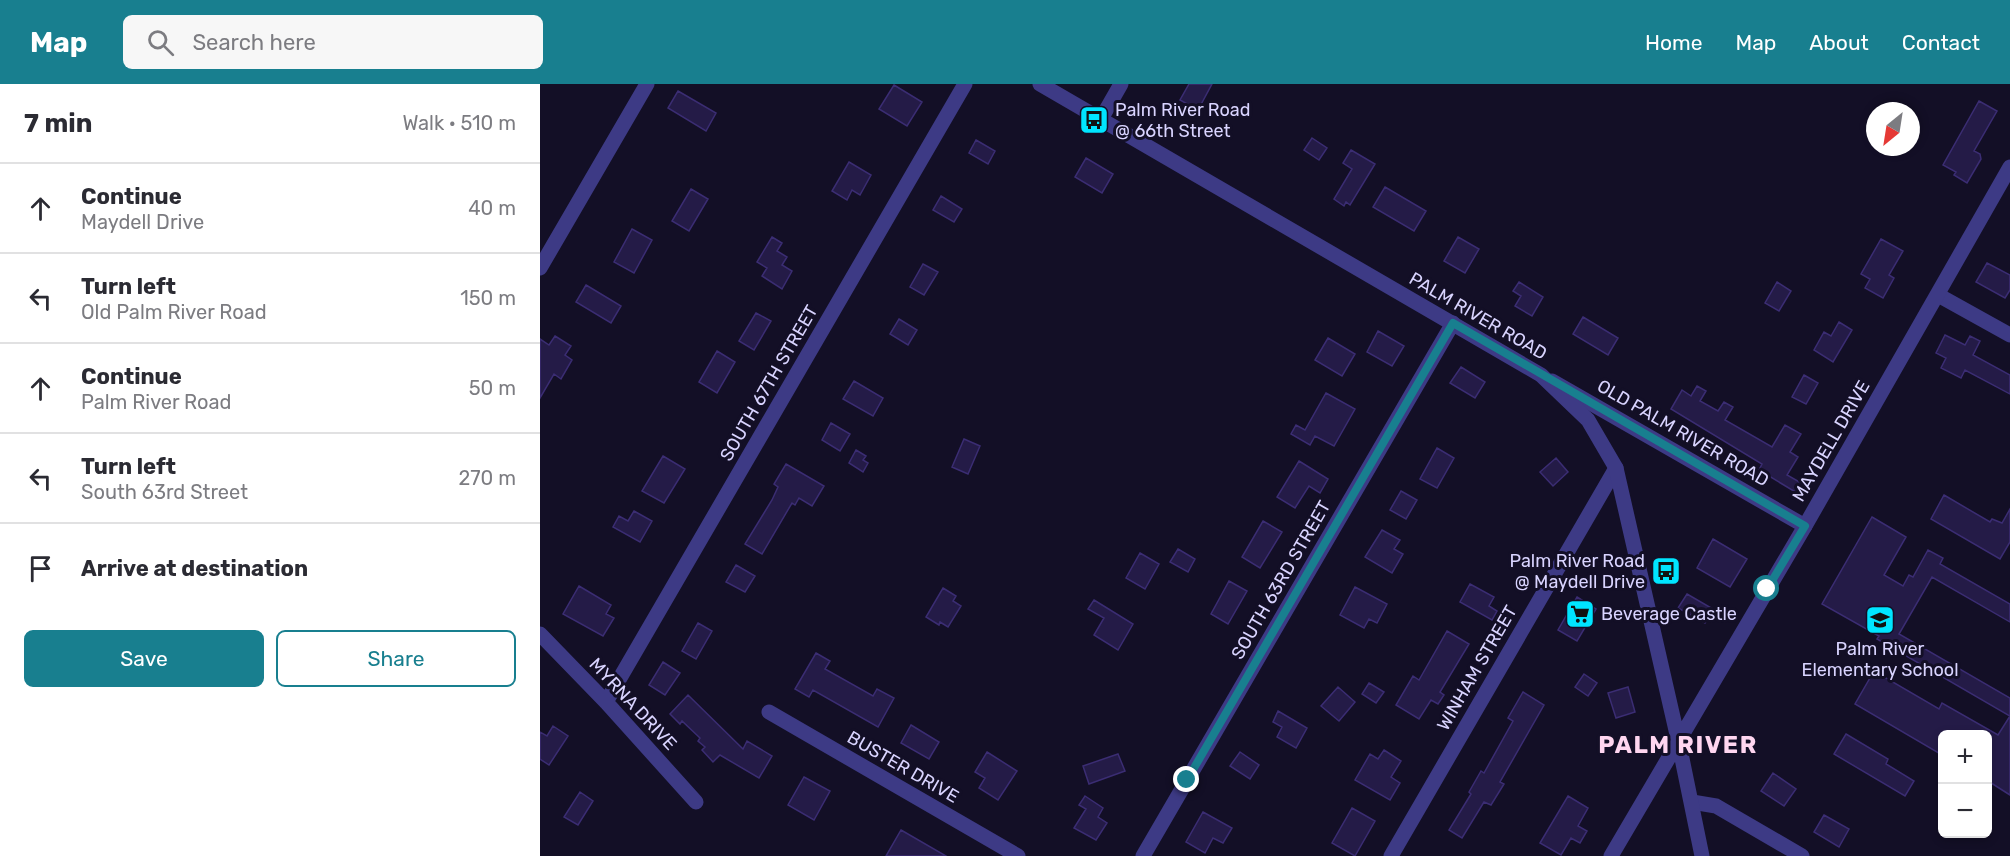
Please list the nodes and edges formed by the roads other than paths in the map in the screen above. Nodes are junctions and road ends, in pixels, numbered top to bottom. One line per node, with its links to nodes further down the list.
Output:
1 (647, 84): 7 (street)
2 (965, 84): 15 (street, SOUTH 67TH STREET)
3 (1041, 84): 5 (street, PALM RIVER ROAD)
4 (1121, 84): 5 (street)
5 (1101, 119): 9 (street, PALM RIVER ROAD)
6 (2010, 167): 8 (street, MAYDELL DRIVE)
7 (540, 268)
8 (1938, 295): 10 (street); 13 (street, MAYDELL DRIVE)
9 (1453, 323): 11 (street, PALM RIVER ROAD); 21 (street, SOUTH 63RD STREET)
10 (2010, 335)
11 (1541, 375): 12 (street, PALM RIVER ROAD); 13 (street, OLD PALM RIVER ROAD)
12 (1616, 468): 17 (street, PALM RIVER ROAD); 22 (street, WINHAM STREET)
13 (1805, 526): 17 (street, MAYDELL DRIVE)
14 (540, 634): 15 (street, MYRNA DRIVE)
15 (606, 702): 18 (street, MYRNA DRIVE)
16 (769, 712): 20 (street, BUSTER DRIVE)
17 (1678, 739): 19 (street, PALM RIVER ROAD); 23 (street, MAYDELL DRIVE)
18 (696, 801)
19 (1692, 802): 24 (street, PALM RIVER ROAD); 25 (street)
20 (1018, 856)
21 (1143, 856)
22 (1391, 856)
23 (1611, 856)
24 (1702, 856)
25 (1802, 856)

